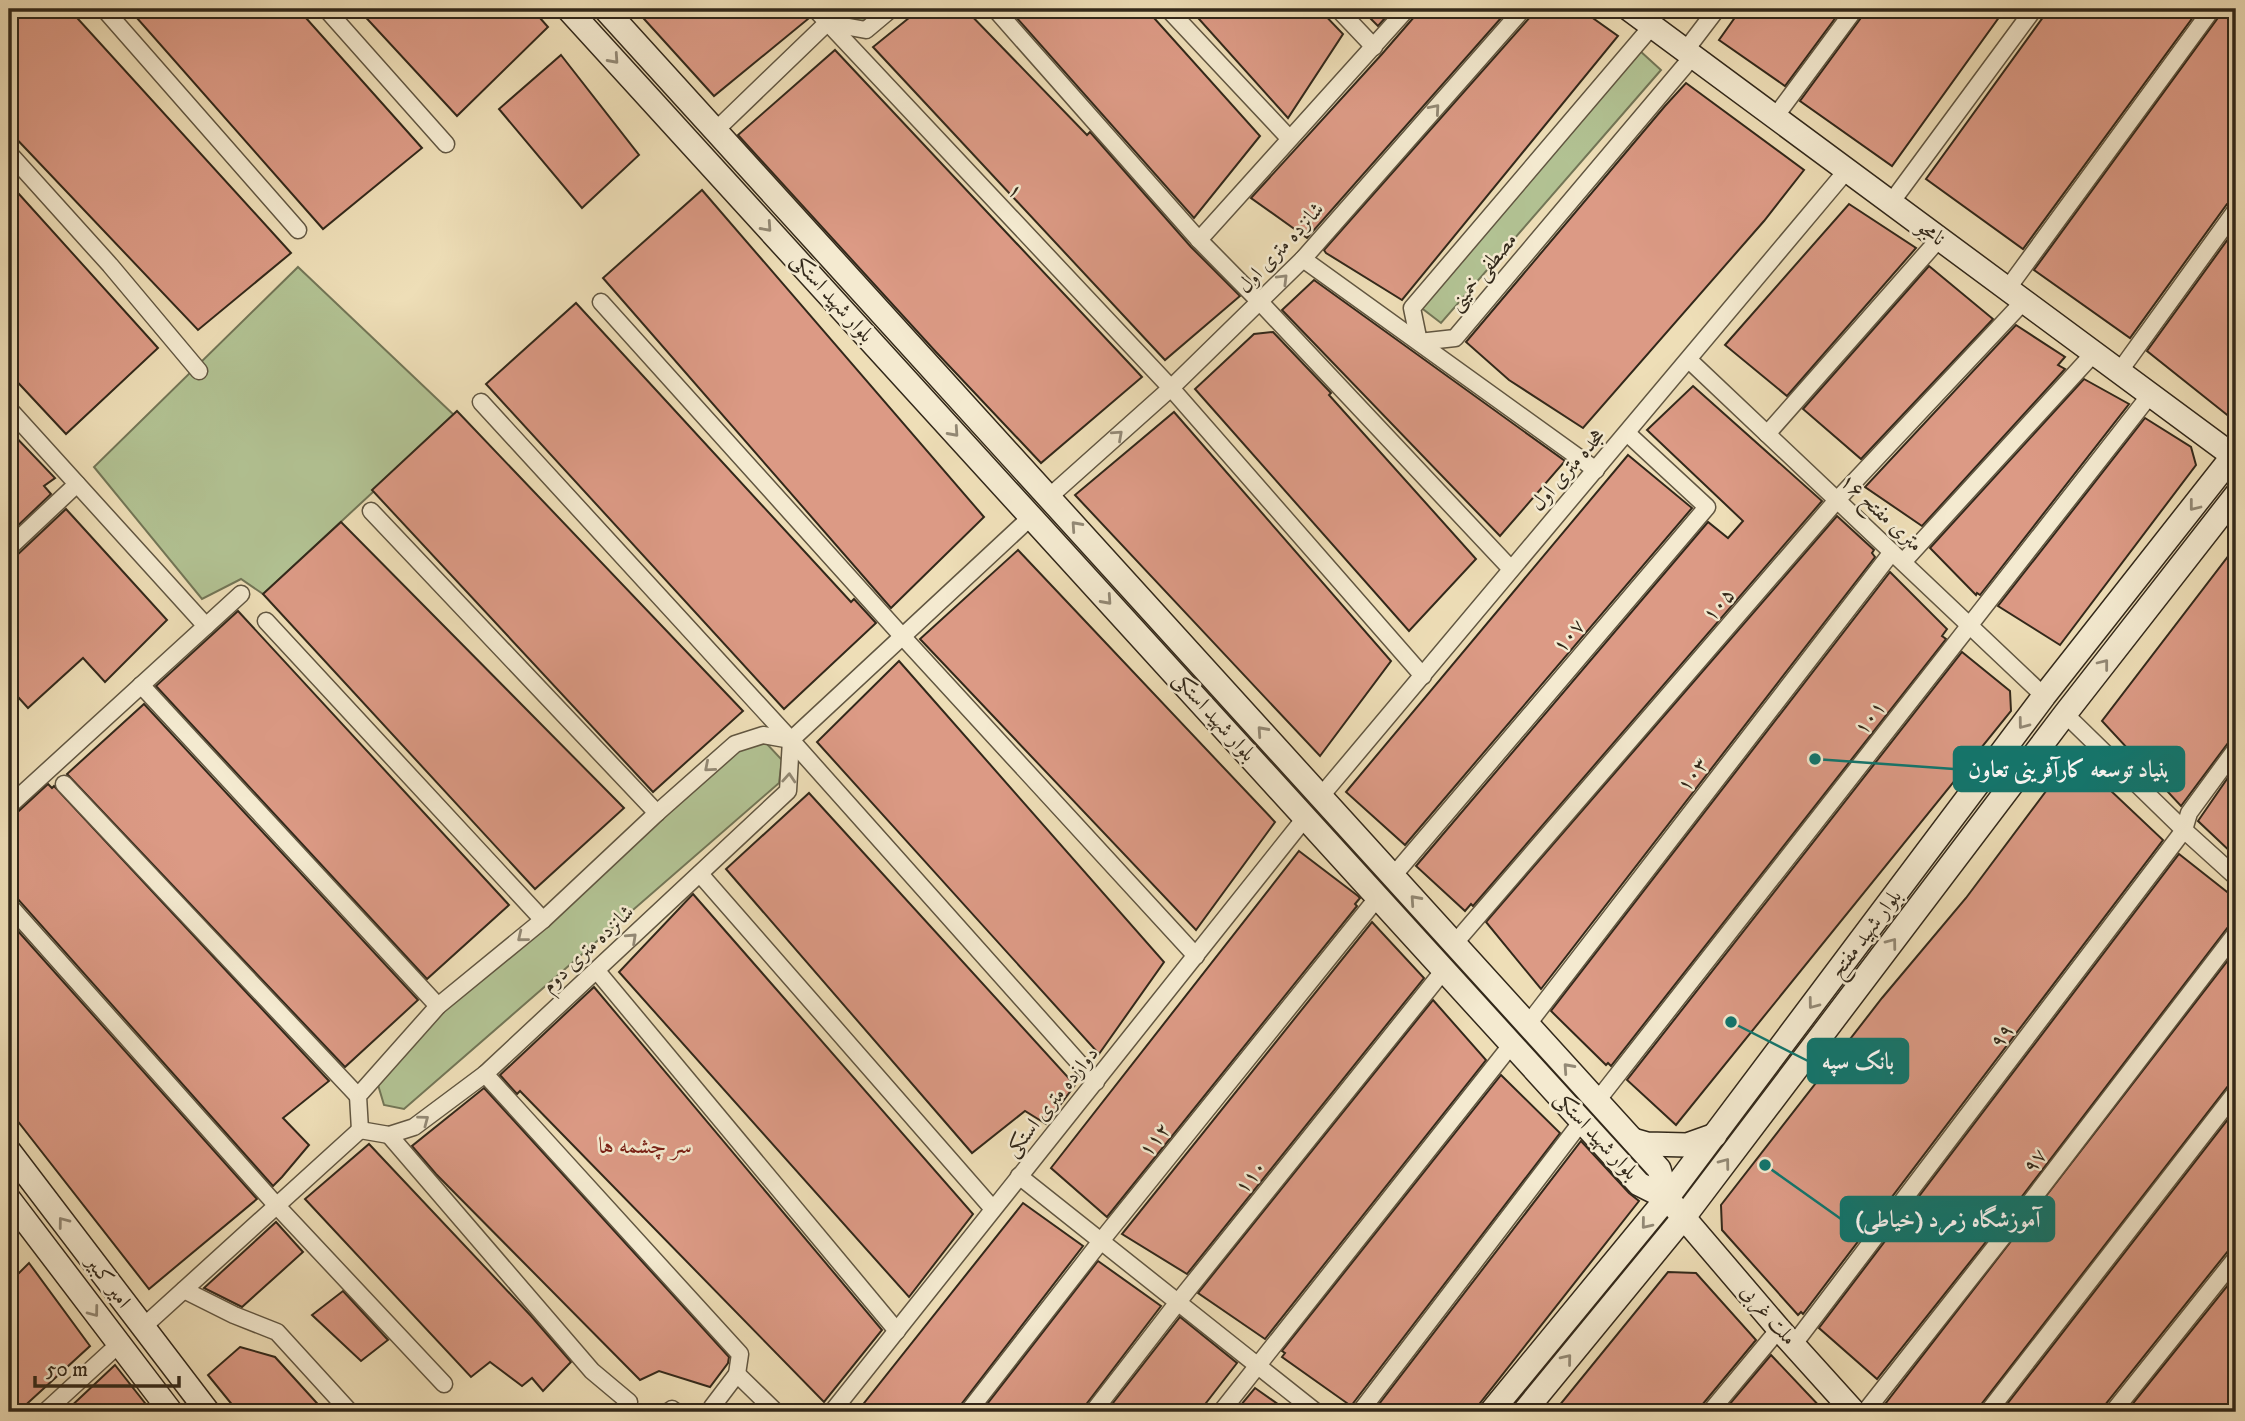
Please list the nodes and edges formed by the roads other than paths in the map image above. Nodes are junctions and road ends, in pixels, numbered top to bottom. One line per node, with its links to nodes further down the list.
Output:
1 (104, 9): 29 (street)
2 (326, 9): 24 (street)
3 (568, 9): 45 (main road, بلوار شهید استکی, one-way to 45)
4 (606, 9): 22 (main road, بلوار شهید استکی)
5 (815, 9): 17 (street, ۱)
6 (891, 9): 17 (street)
7 (995, 9): 31 (street)
8 (1168, 9): 23 (street)
9 (1338, 9): 19 (street)
10 (1407, 9): 19 (street)
11 (1523, 9): 32 (street, شانزده متری اول, one-way to 11)
12 (1629, 9): 18 (main road, نامجو)
13 (1717, 9): 20 (street, مصطفی خمینی)
14 (1855, 9): 21 (street)
15 (2034, 9): 27 (street)
16 (2212, 9): 33 (street, ۱۰۵)
17 (827, 16): 22 (street); 42 (street, ۱)
18 (1652, 26): 20 (main road, نامجو); 36 (street, مصطفی خمینی)
19 (1374, 47): 23 (street)
20 (1689, 54): 21 (main road, نامجو); 36 (street, مصطفی خمینی)
21 (1775, 117): 26 (main road, نامجو)
22 (716, 130): 41 (main road, بلوار شهید استکی)
23 (1289, 138): 31 (street)
24 (446, 144)
25 (9, 153): 39 (street)
26 (1847, 170): 27 (main road, نامجو); 38 (street, هجده متری اول)
27 (1890, 204): 30 (main road, نامجو)
28 (2236, 210): 40 (street)
29 (298, 230)
30 (1939, 239): 33 (main road, نامجو); 48 (street)
31 (1199, 240): 35 (street)
32 (1303, 259): 35 (street, شانزده متری اول, one-way to 32); 36 (street)
33 (2016, 294): 37 (main road, نامجو); 54 (street, ۱۰۵)
34 (601, 302): 64 (street)
35 (1260, 302): 42 (street, شانزده متری اول); 59 (street)
36 (1419, 342): 50 (street)
37 (2094, 353): 40 (main road, نامجو); 58 (street, ۱۰۳)
38 (1689, 360): 47 (street, هجده متری اول); 48 (street, ۱۶ متری مفتح)
39 (200, 371)
40 (2119, 372): 43 (main road, نامجو)
41 (946, 384): 45 (main road); 53 (main road, بلوار شهید استکی)
42 (1171, 388): 53 (street, شانزده متری اول, one-way to 42); 65 (street, ۱)
43 (2150, 395): 49 (main road, نامجو); 63 (street, ۱۰۱)
44 (481, 402): 69 (street)
45 (926, 402): 56 (main road, بلوار شهید استکی, one-way to 56)
46 (9, 409): 51 (street)
47 (1627, 433): 50 (street, هجده متری اول); 78 (street, ۱۰۷)
48 (1767, 434): 54 (street, ۱۶ متری مفتح)
49 (2235, 456): 67 (main road, بلوار شهید مفتح, one-way to 67)
50 (1596, 470): 59 (street, هجده متری اول)
51 (77, 484): 57 (street); 62 (street)
52 (2236, 495): 68 (main road, بلوار شهید مفتح, one-way to 52)
53 (1049, 497): 72 (main road, بلوار شهید استکی, one-way to 53)
54 (1838, 500): 58 (street, ۱۶ متری مفتح); 84 (street, ۱۰۵)
55 (371, 511): 74 (street)
56 (1031, 517): 64 (street); 75 (main road, بلوار شهید استکی, one-way to 75)
57 (9, 548)
58 (1897, 557): 63 (street, ۱۶ متری مفتح); 89 (street, ۱۰۳)
59 (1511, 569): 65 (street, هجده متری اول)
60 (242, 594): 62 (street)
61 (265, 621): 82 (street)
62 (206, 626): 66 (street)
63 (1970, 626): 67 (street, ۱۶ متری مفتح); 95 (street, ۱۰۱)
64 (902, 636): 69 (street); 85 (street)
65 (1423, 677): 72 (street, هجده متری اول)
66 (141, 685): 73 (street); 88 (street)
67 (2044, 696): 99 (main road, بلوار شهید مفتح, one-way to 99)
68 (2065, 714): 76 (street); 107 (main road, بلوار شهید مفتح, one-way to 68)
69 (791, 740): 74 (street, one-way to 74); 77 (street, شانزده متری دوم, one-way to 69); 92 (street)
70 (2236, 749): 76 (street, ۹۹)
71 (64, 784): 94 (street)
72 (1321, 796): 78 (main road, بلوار شهید استکی)
73 (9, 806)
74 (657, 813): 82 (street)
75 (1305, 818): 80 (main road, بلوار شهید استکی); 85 (street, دوازده متری استکی)
76 (2185, 830): 79 (street); 114 (street, ۹۹)
77 (700, 874): 87 (street, شانزده متری دوم, one-way to 77); 106 (street)
78 (1393, 876): 84 (main road, بلوار شهید استکی, one-way to 78)
79 (2236, 877)
80 (1378, 897): 86 (main road, بلوار شهید استکی); 108 (street, ۱۱۲)
81 (9, 905): 105 (street)
82 (543, 920): 88 (street, one-way to 88)
83 (2236, 933): 136 (street, ۹۷)
84 (1454, 944): 89 (main road, بلوار شهید استکی)
85 (1196, 956): 92 (street, دوازده متری استکی)
86 (1444, 970): 90 (main road, بلوار شهید استکی); 111 (street, ۱۱۰)
87 (597, 971): 91 (street, شانزده متری دوم); 113 (street)
88 (438, 1006): 94 (street)
89 (1528, 1024): 95 (main road, بلوار شهید استکی, one-way to 89)
90 (1512, 1044): 96 (main road, بلوار شهید استکی); 116 (street)
91 (485, 1074): 98 (street, شانزده متری دوم, one-way to 91); 117 (street)
92 (1096, 1082): 102 (street, دوازده متری استکی)
93 (2236, 1092): 137 (street)
94 (358, 1096): 97 (street)
95 (1597, 1101): 100 (main road, بلوار شهید استکی)
96 (1582, 1121): 103 (main road, بلوار شهید استکی); 131 (street)
97 (360, 1130): 98 (street); 105 (street)
98 (389, 1135): 119 (street)
99 (1715, 1135): 100 (main road); 103 (main road, بلوار شهید مفتح)
100 (1633, 1140): 103 (main road, بلوار شهید استکی)
101 (9, 1151): 112 (main road, امیر کبیر, one-way to 101)
102 (1019, 1176): 106 (street, دوازده متری استکی); 108 (street)
103 (1667, 1198): 107 (main road, ملت غربی); 132 (main road, بلوار شهید مفتح, one-way to 132)
104 (9, 1199): 115 (main road, امیر کبیر, one-way to 115)
105 (277, 1206): 110 (street); 118 (street)
106 (993, 1209): 113 (street, دوازده متری استکی)
107 (1684, 1217): 114 (main road, ملت غربی); 133 (main road, بلوار شهید مفتح, one-way to 107)
108 (1101, 1241): 111 (street); 127 (street, ۱۱۲)
109 (2236, 1258): 138 (street)
110 (184, 1290): 112 (street); 123 (street)
111 (1178, 1302): 116 (street); 128 (street, ۱۱۰)
112 (143, 1327): 122 (main road, امیر کبیر)
113 (897, 1331): 126 (street, دوازده متری استکی)
114 (1786, 1336): 134 (street, ۹۹); 135 (main road, ملت غربی)
115 (118, 1345): 120 (street); 121 (main road, امیر کبیر)
116 (1258, 1367): 129 (street); 130 (street)
117 (737, 1374): 124 (street); 125 (street)
118 (443, 1384)
119 (629, 1402)
120 (45, 1412)
121 (171, 1412)
122 (208, 1412)
123 (350, 1412)
124 (718, 1412)
125 (776, 1412)
126 (832, 1412)
127 (968, 1412)
128 (1093, 1412)
129 (1221, 1412)
130 (1315, 1412)
131 (1360, 1412)
132 (1491, 1412)
133 (1524, 1412)
134 (1710, 1412)
135 (1854, 1412)
136 (1865, 1412)
137 (1988, 1412)
138 (2113, 1412)

